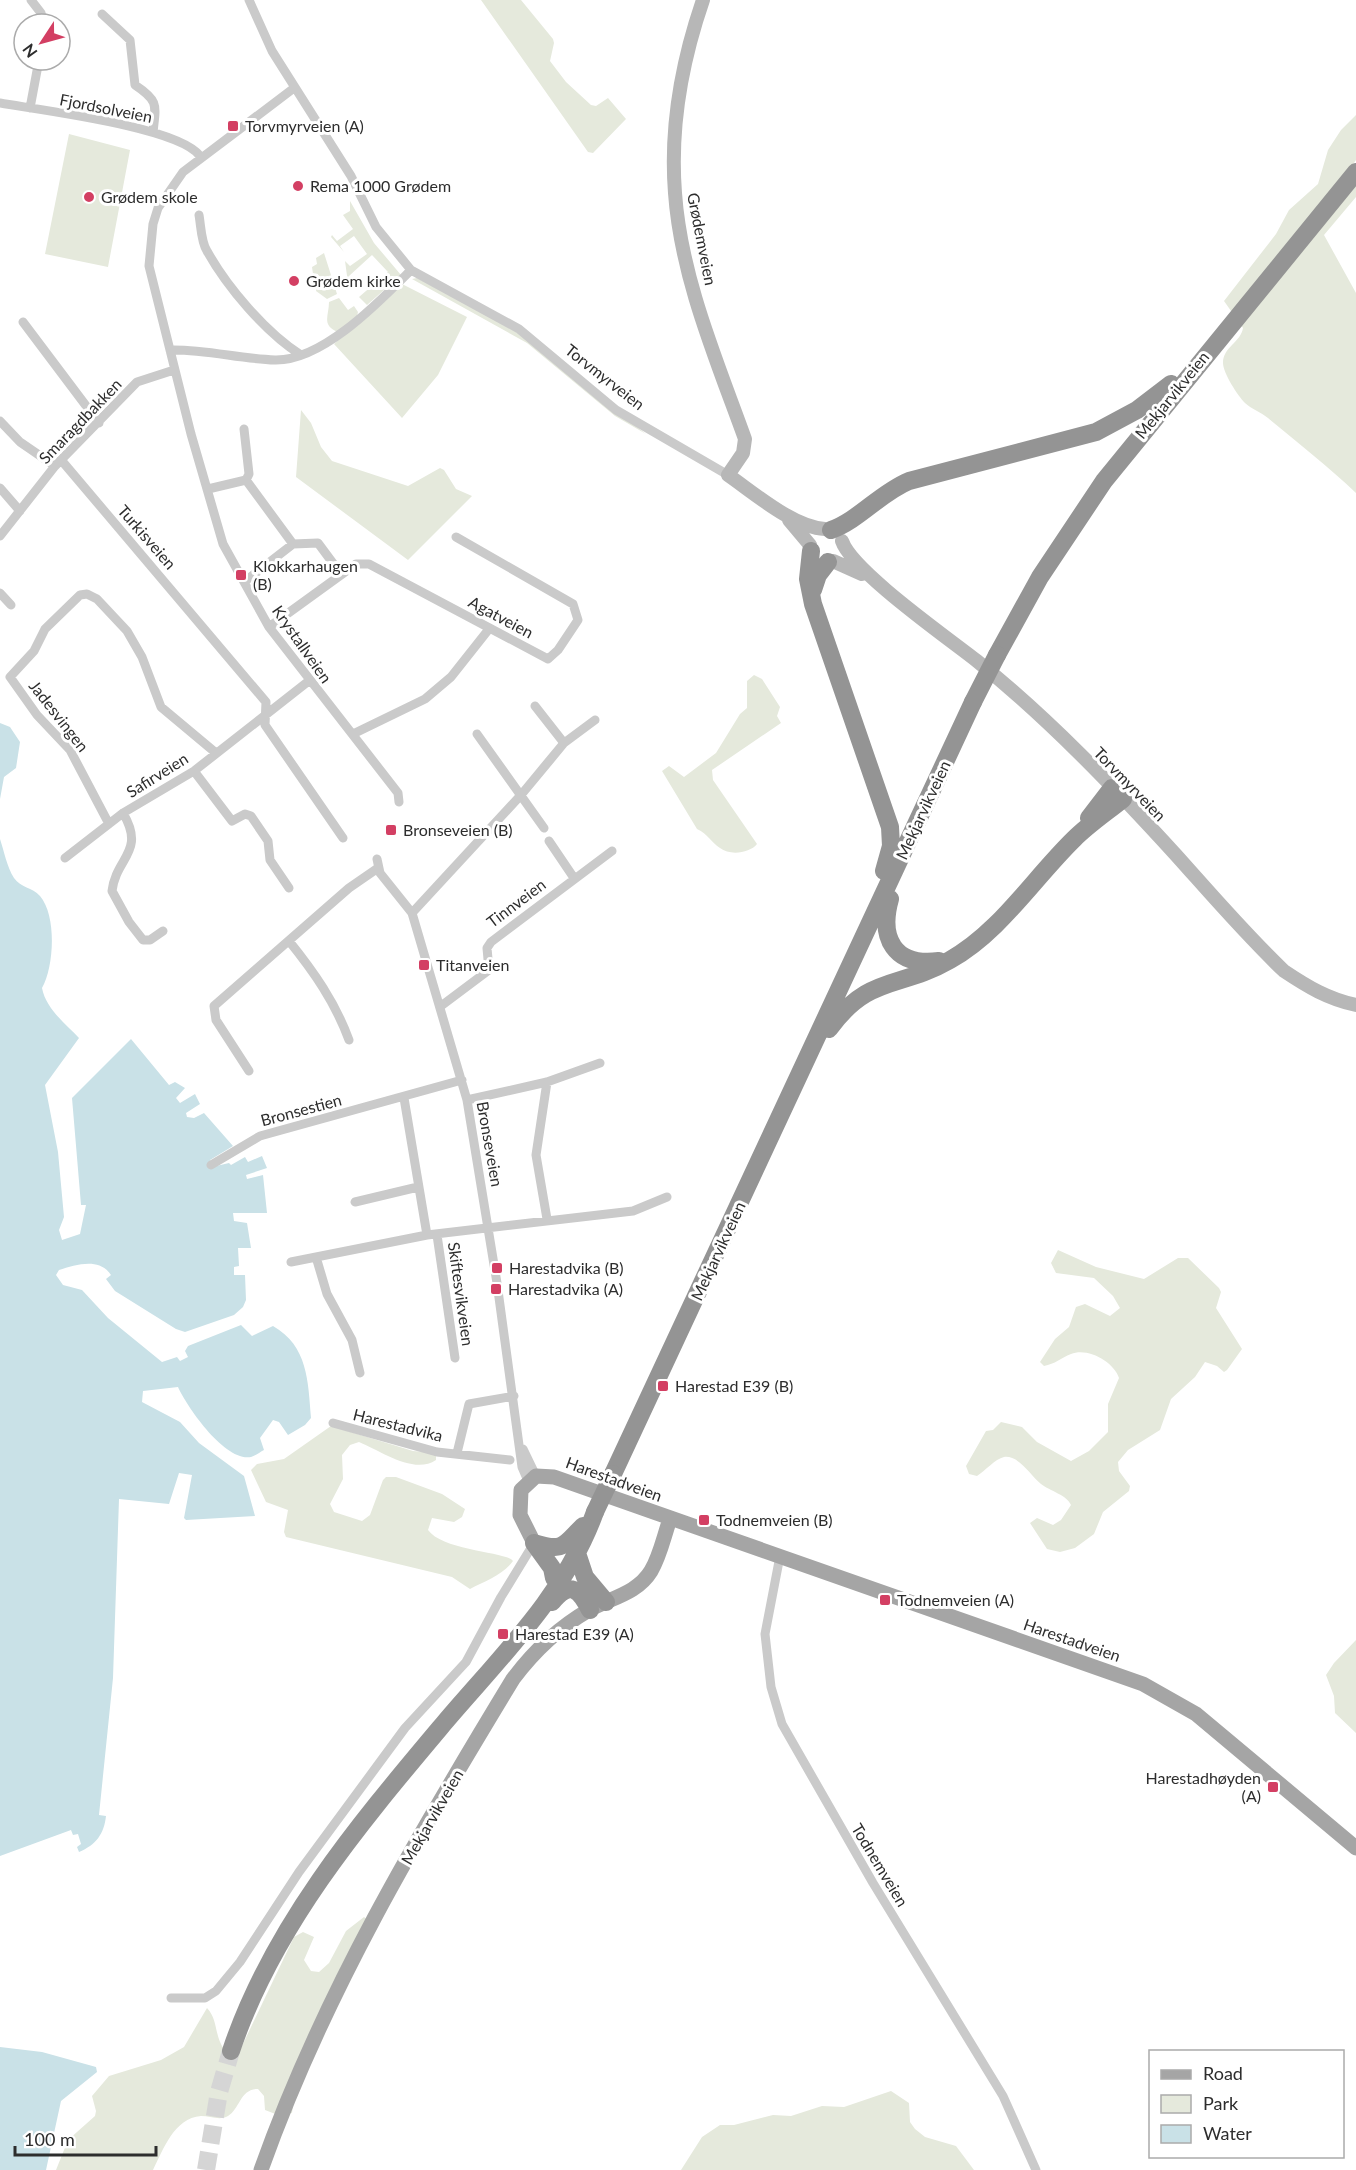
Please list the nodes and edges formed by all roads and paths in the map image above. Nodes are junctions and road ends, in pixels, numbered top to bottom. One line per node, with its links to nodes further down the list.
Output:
1 (31, 0): 4 (street)
2 (249, 0): 7 (street, Torvmyrveien)
3 (703, 0): 24 (main road, Grødemveien)
4 (40, 12)
5 (102, 14): 10 (street)
6 (37, 72): 9 (street)
7 (294, 88): 11 (street, Krystallveien); 14 (street, Torvmyrveien)
8 (0, 103): 9 (street, Fjordsolveien)
9 (30, 108): 10 (street, Fjordsolveien)
10 (153, 132): 11 (street, Fjordsolveien)
11 (200, 156): 16 (street, Krystallveien)
12 (1356, 172): 18 (highway, Mekjarvikveien)
13 (199, 215): 17 (street)
14 (411, 270): 17 (street); 24 (street, Torvmyrveien)
15 (23, 322): 21 (street)
16 (170, 350): 17 (street); 19 (street, Krystallveien)
17 (300, 355)
18 (1197, 364): 30 (highway); 63 (highway, Mekjarvikveien, bridge)
19 (174, 370): 21 (street, Smaragdbakken); 27 (street, Krystallveien)
20 (0, 421): 23 (street, Turkisveien)
21 (99, 423): 23 (street, Smaragdbakken)
22 (244, 429): 25 (street)
23 (58, 464): 29 (street, Smaragdbakken); 46 (street, Turkisveien)
24 (729, 476): 28 (main road, Torvmyrveien)
25 (246, 480): 27 (street); 33 (street)
26 (0, 488): 29 (street)
27 (208, 489): 37 (street, Krystallveien)
28 (779, 510): 30 (main road, Torvmyrveien); 34 (main road, Torvmyrveien)
29 (20, 511): 31 (street, Smaragdbakken)
30 (833, 533): 34 (main road); 35 (main road); 38 (main road, Torvmyrveien)
31 (0, 536)
32 (456, 537): 43 (street, Agatveien)
33 (293, 544): 36 (street); 37 (street)
34 (811, 548): 35 (main road); 40 (highway)
35 (830, 561): 38 (main road, Torvmyrveien); 40 (highway)
36 (341, 574): 42 (street, Agatveien); 43 (street, Agatveien)
37 (244, 582): 42 (street, Krystallveien)
38 (877, 582): 53 (main road, Torvmyrveien)
39 (0, 592): 41 (street)
40 (813, 604): 66 (highway)
41 (11, 605)
42 (269, 627): 44 (street, Krystallveien)
43 (489, 629): 48 (street)
44 (310, 680): 46 (street, Safirveien); 48 (street, Krystallveien)
45 (535, 706): 50 (street)
46 (266, 716): 51 (street, Safirveien); 59 (street)
47 (595, 720): 50 (street)
48 (353, 734): 55 (street, Krystallveien)
49 (477, 734): 54 (street)
50 (564, 743): 54 (street)
51 (216, 753): 52 (street, Safirveien); 57 (street, Jadesvingen)
52 (194, 771): 56 (street, Safirveien); 65 (street)
53 (1118, 793): 70 (highway); 71 (main road, Torvmyrveien)
54 (521, 795): 58 (street); 67 (street)
55 (399, 802)
56 (123, 813): 57 (street, Safirveien); 68 (street)
57 (109, 824): 62 (street, Safirveien)
58 (544, 828)
59 (343, 838)
60 (549, 841): 64 (street)
61 (612, 852): 64 (street, Tinnveien)
62 (65, 858)
63 (893, 874): 66 (highway, Mekjarvikveien); 70 (highway)
64 (574, 878): 72 (street, Tinnveien)
65 (289, 888)
66 (881, 902): 75 (highway, Mekjarvikveien)
67 (412, 913): 69 (street, Bronseveien); 72 (street, Bronseveien)
68 (163, 931)
69 (289, 941): 73 (street); 76 (street, Bronseveien)
70 (958, 956): 75 (highway)
71 (1356, 1005)
72 (441, 1006): 77 (street, Bronseveien)
73 (349, 1040)
74 (600, 1063): 78 (street)
75 (804, 1065): 97 (highway, Mekjarvikveien, bridge)
76 (249, 1071)
77 (462, 1080): 79 (street, Bronsestien); 80 (street, Bronseveien)
78 (547, 1082): 80 (street); 85 (street)
79 (404, 1098): 81 (street, Bronsestien); 82 (street, Skiftesvikveien)
80 (467, 1100): 86 (street, Bronseveien)
81 (211, 1165)
82 (418, 1187): 84 (street); 87 (street, Skiftesvikveien)
83 (667, 1197): 85 (street, Skiftesvikveien)
84 (356, 1202)
85 (548, 1219): 86 (street, Skiftesvikveien)
86 (488, 1226): 87 (street, Skiftesvikveien); 92 (street, Bronseveien)
87 (432, 1234): 88 (street, Skiftesvikveien); 90 (street, Skiftesvikveien)
88 (316, 1257): 89 (street, Skiftesvikveien); 91 (street)
89 (291, 1262)
90 (455, 1358)
91 (360, 1373)
92 (514, 1396): 94 (street, Harestadvika); 96 (street, Bronseveien)
93 (333, 1423): 94 (street, Harestadvika)
94 (457, 1453): 95 (street, Harestadvika)
95 (510, 1460)
96 (532, 1479): 98 (main road, Harestadveien); 99 (main road)
97 (592, 1516): 99 (highway); 100 (highway, Mekjarvikveien); 102 (highway, Mekjarvikveien)
98 (670, 1519): 101 (main road, Harestadveien); 103 (main road, Mekjarvikveien)
99 (534, 1544): 102 (highway); 107 (street)
100 (577, 1553): 102 (highway, Mekjarvikveien); 103 (highway)
101 (780, 1556): 106 (main road, Harestadveien); 110 (street, Todnemveien)
102 (558, 1579): 104 (highway); 105 (highway)
103 (598, 1606): 104 (highway); 109 (main road, Mekjarvikveien)
104 (541, 1610): 105 (highway)
105 (447, 1720): 108 (highway)
106 (1356, 1848)
107 (171, 1998)
108 (231, 2051)
109 (261, 2170)
110 (1036, 2170)

